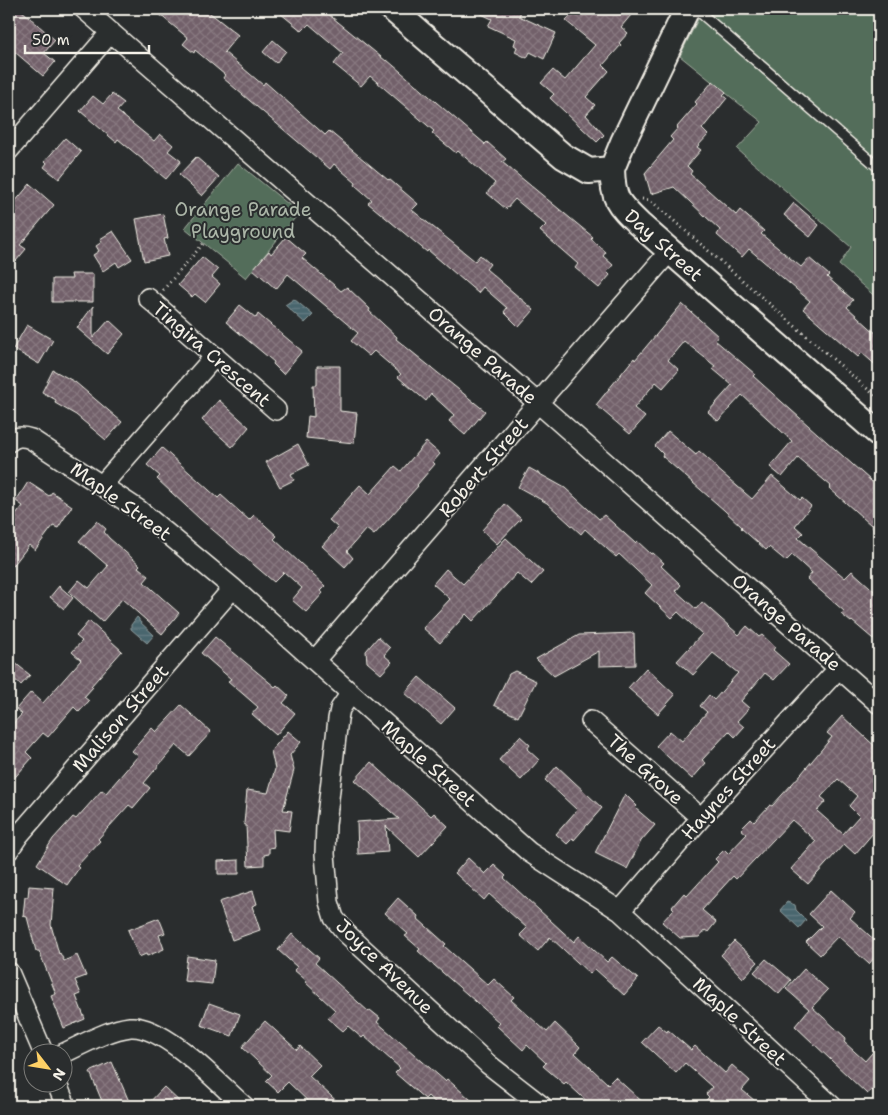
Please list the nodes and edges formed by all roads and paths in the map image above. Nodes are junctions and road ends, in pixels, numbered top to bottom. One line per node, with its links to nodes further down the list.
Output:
1 (84, 9): 5 (street, Orange Parade)
2 (392, 9): 8 (street)
3 (687, 9): 8 (street)
4 (696, 9): 7 (lane)
5 (111, 32): 6 (street); 15 (street, Orange Parade)
6 (9, 150)
7 (879, 168)
8 (612, 169): 11 (street, Day Street)
9 (636, 195): 14 (path)
10 (204, 244): 12 (path)
11 (670, 252): 15 (street, Robert Street); 17 (street, Day Street)
12 (151, 300): 13 (street, Tingira Crescent)
13 (214, 356): 16 (street, Tingira Crescent); 19 (street)
14 (879, 399)
15 (538, 403): 21 (street, Robert Street); 22 (street, Orange Parade)
16 (276, 410)
17 (879, 434)
18 (12, 440): 19 (street, Maple Street)
19 (102, 485): 20 (street, Maple Street)
20 (233, 588): 21 (street, Maple Street); 27 (street, Malison Street)
21 (315, 660): 23 (street, Maple Street)
22 (839, 668): 24 (street, Orange Parade); 26 (street, Haynes Street)
23 (351, 693): 28 (street, Maple Street); 35 (street, Joyce Avenue)
24 (879, 704)
25 (591, 720): 26 (street, The Grove)
26 (701, 818): 28 (street, Haynes Street)
27 (9, 850)
28 (620, 911): 36 (street, Maple Street)
29 (9, 972): 30 (street)
30 (39, 1042)
31 (72, 1050): 34 (street)
32 (60, 1092): 33 (street)
33 (66, 1106)
34 (244, 1106)
35 (542, 1106)
36 (832, 1106)

